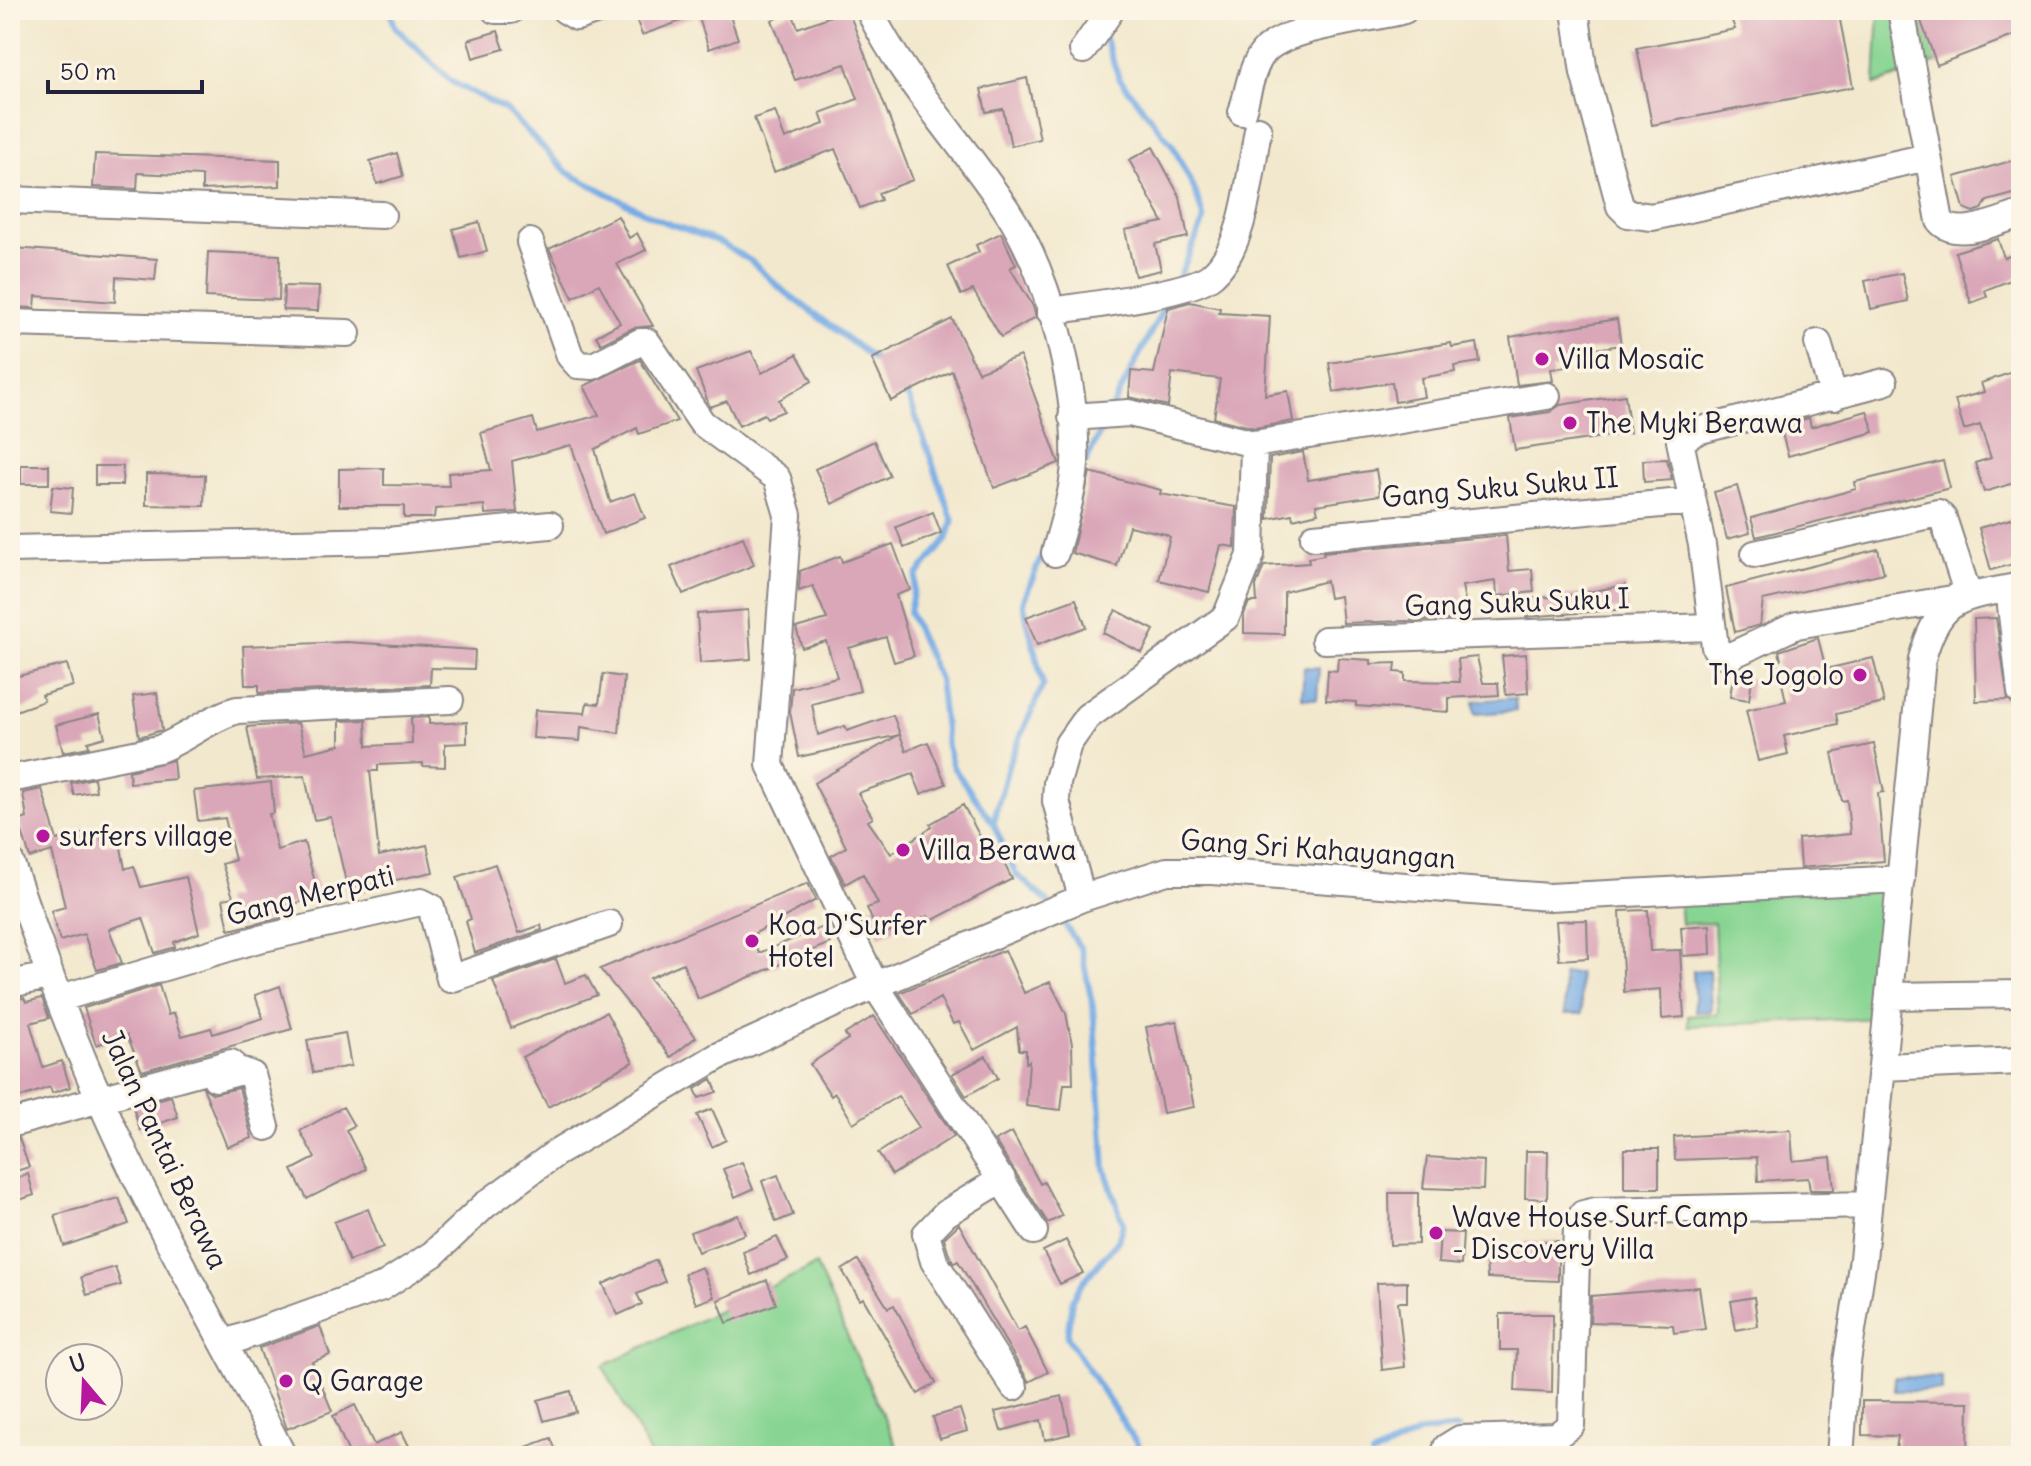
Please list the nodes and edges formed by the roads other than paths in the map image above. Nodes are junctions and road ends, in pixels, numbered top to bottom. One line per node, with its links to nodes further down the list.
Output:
1 (495, 10): 2 (street)
2 (511, 10)
3 (565, 10): 4 (street)
4 (598, 10)
5 (869, 10): 14 (street)
6 (1404, 10): 14 (street)
7 (1575, 10): 9 (street)
8 (1901, 10): 9 (street)
9 (1928, 157): 11 (street)
10 (10, 200): 12 (street)
11 (2021, 214)
12 (382, 215)
13 (530, 242): 41 (street)
14 (1050, 311): 21 (street)
15 (10, 323): 16 (street)
16 (347, 333)
17 (1818, 343): 20 (street)
18 (1884, 382): 20 (street)
19 (1547, 396): 22 (street)
20 (1834, 397): 23 (street)
21 (1072, 417): 22 (street); 27 (street)
22 (1254, 444): 38 (street)
23 (1692, 501): 25 (street, Gang Suku Suku II); 31 (street)
24 (550, 525): 26 (street)
25 (1314, 537)
26 (10, 549)
27 (1055, 553)
28 (1755, 554): 30 (street)
29 (2015, 588): 30 (street); 33 (street)
30 (1963, 597): 31 (street); 37 (street)
31 (1711, 627): 32 (street, Gang Suku Suku I)
32 (1325, 640)
33 (2021, 692)
34 (450, 700): 35 (street)
35 (10, 779)
36 (10, 861): 42 (street, Jalan Pantai Berawa)
37 (1901, 879): 38 (street, Gang Sri Kahayangan); 44 (street)
38 (1082, 898): 41 (street, Gang Sri Kahayangan)
39 (609, 924): 42 (street, Gang Merpati)
40 (10, 984): 42 (street)
41 (875, 985): 51 (street); 54 (street, Gang Sri Kahayangan)
42 (55, 987): 48 (street, Jalan Pantai Berawa)
43 (2021, 994): 44 (street)
44 (1890, 996): 47 (street)
45 (2021, 1061): 47 (street)
46 (231, 1063): 48 (street)
47 (1882, 1067): 52 (street)
48 (102, 1104): 49 (street); 50 (street); 54 (street, Jalan Pantai Berawa)
49 (10, 1124)
50 (266, 1127)
51 (1002, 1179): 53 (street); 55 (street)
52 (1868, 1205): 57 (street); 58 (street)
53 (1034, 1231)
54 (226, 1343): 56 (street, Jalan Pantai Berawa)
55 (1014, 1387)
56 (283, 1456)
57 (1445, 1456)
58 (1840, 1456)

